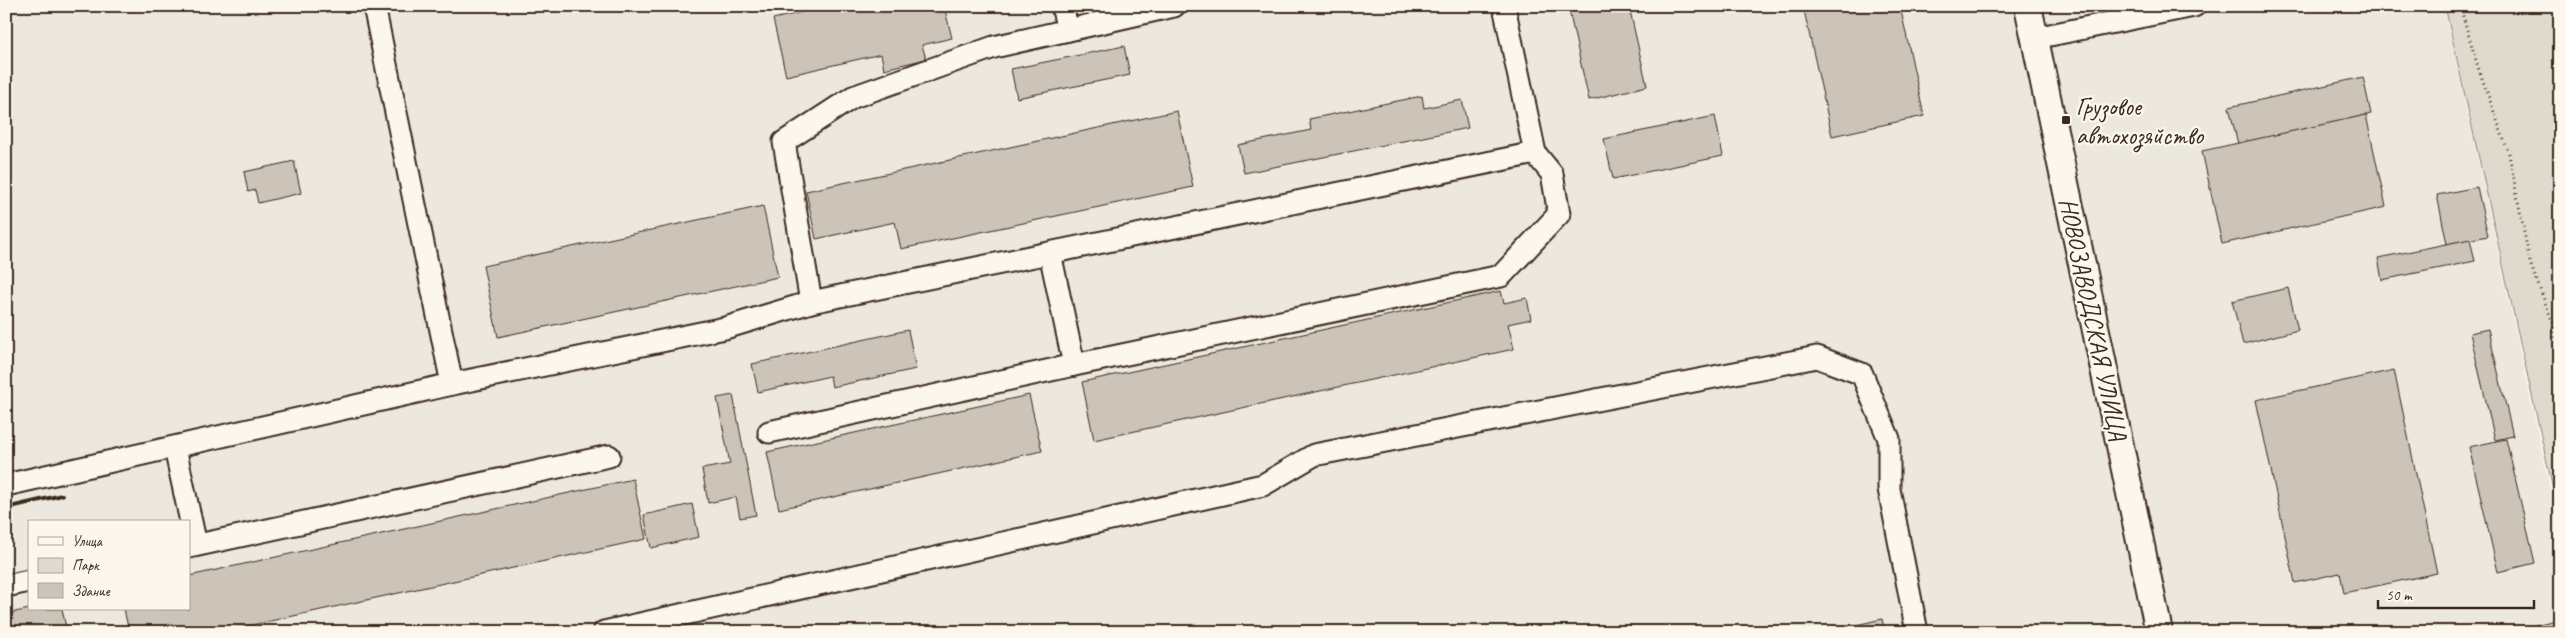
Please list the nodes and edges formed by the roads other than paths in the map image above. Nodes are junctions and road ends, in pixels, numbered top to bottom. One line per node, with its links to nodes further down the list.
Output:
1 (374, 6): 13 (street)
2 (1062, 6): 7 (street)
3 (1174, 6): 7 (street)
4 (1504, 6): 9 (street)
5 (2028, 6): 8 (main road, НОВОЗАВОДСКАЯ УЛИЦА)
6 (2194, 6): 8 (street)
7 (1068, 30): 11 (street)
8 (2035, 38): 24 (main road, НОВОЗАВОДСКАЯ УЛИЦА)
9 (1535, 153): 10 (street); 12 (street)
10 (1050, 253): 11 (street); 12 (street)
11 (811, 302): 13 (street)
12 (1074, 364): 14 (street)
13 (452, 384): 15 (street)
14 (769, 432)
15 (175, 448): 17 (street); 18 (street)
16 (609, 456): 19 (street)
17 (6, 485)
18 (187, 520)
19 (192, 546)
20 (28, 581): 21 (street)
21 (6, 586)
22 (604, 632): 23 (street)
23 (1917, 632)
24 (2159, 632)

